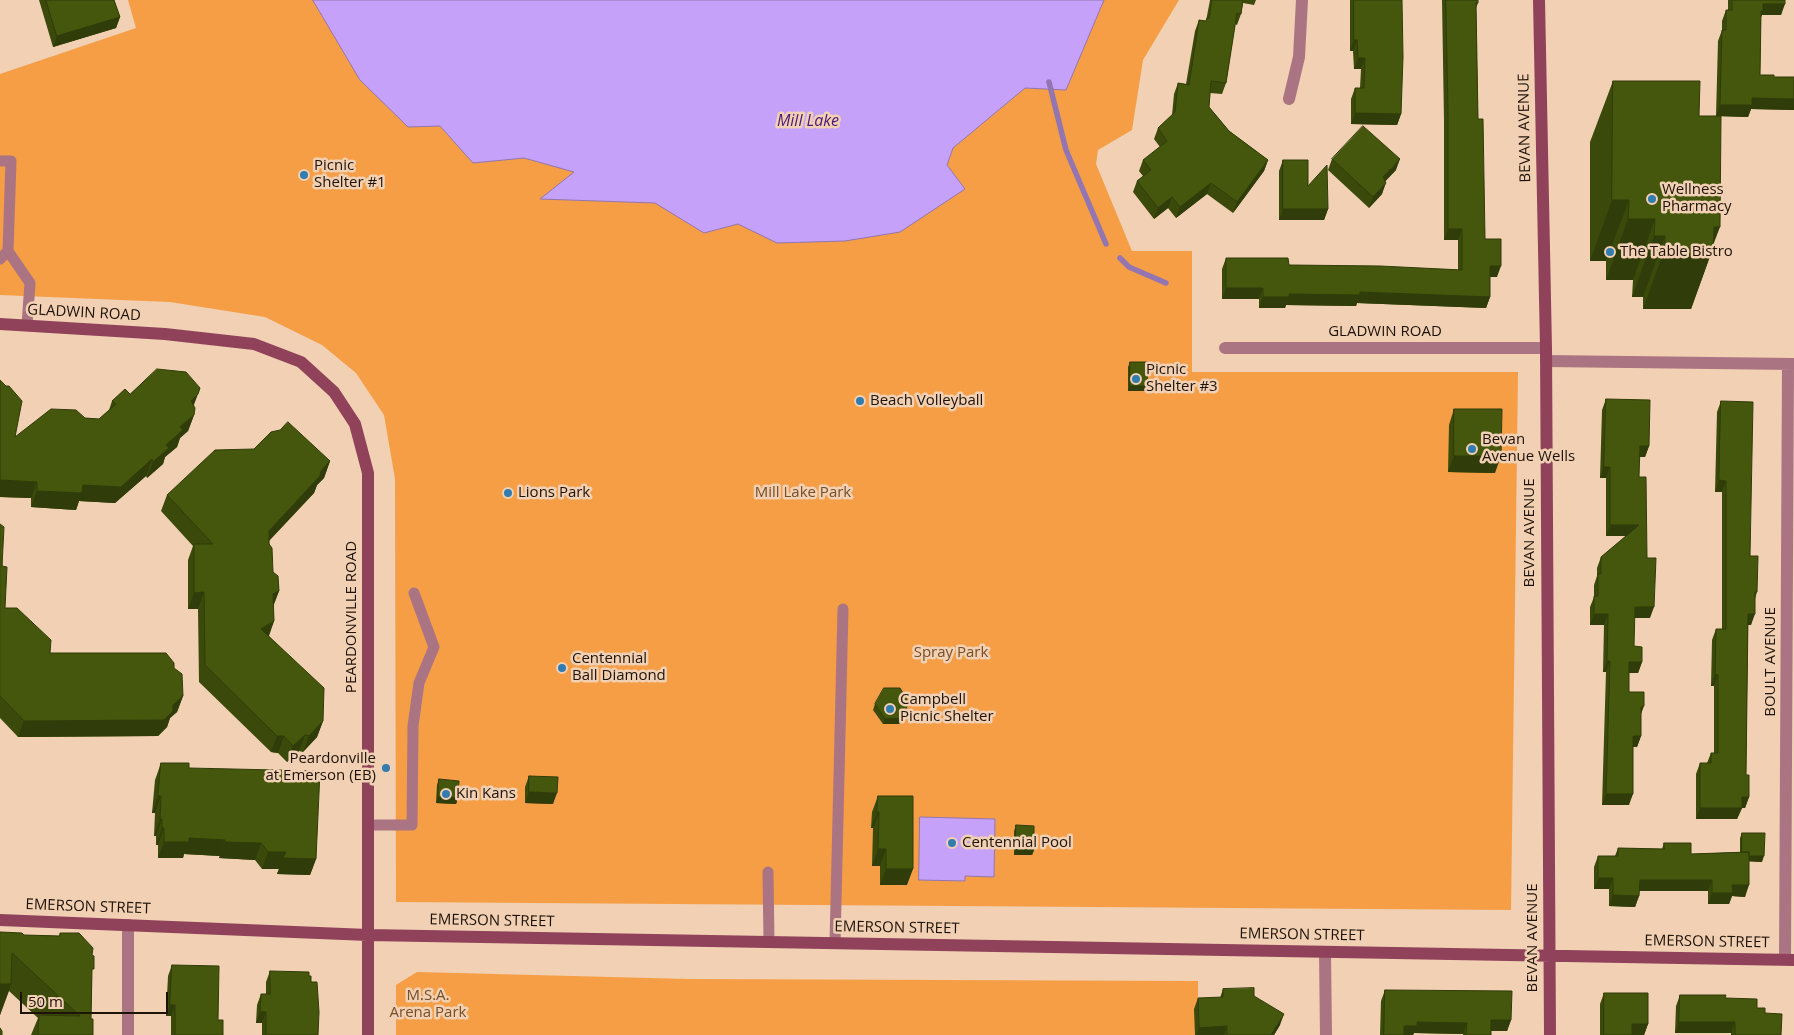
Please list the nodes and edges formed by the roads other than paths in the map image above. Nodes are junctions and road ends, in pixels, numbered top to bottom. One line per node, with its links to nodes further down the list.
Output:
1 (1302, 0): 3 (street)
2 (1539, 0): 10 (main road, BEVAN AVENUE)
3 (1289, 99)
4 (0, 161): 5 (lane)
5 (4, 255): 7 (lane)
6 (0, 324): 7 (main road, GLADWIN ROAD)
7 (27, 325): 8 (main road, GLADWIN ROAD)
8 (165, 334): 15 (main road, PEARDONVILLE ROAD)
9 (1225, 348): 10 (street, GLADWIN ROAD)
10 (1546, 348): 11 (main road, BEVAN AVENUE)
11 (1546, 361): 12 (street); 23 (main road, BEVAN AVENUE)
12 (1791, 364): 24 (street, BOULT AVENUE)
13 (414, 593): 15 (lane)
14 (843, 609): 21 (lane)
15 (368, 825): 19 (main road, PEARDONVILLE ROAD)
16 (768, 872): 20 (lane)
17 (0, 920): 18 (main road, EMERSON STREET)
18 (128, 925): 19 (main road, EMERSON STREET); 25 (street)
19 (368, 935): 20 (main road, EMERSON STREET); 26 (main road, PEARDONVILLE ROAD)
20 (769, 942): 21 (main road, EMERSON STREET)
21 (835, 943): 22 (main road, EMERSON STREET)
22 (1325, 952): 23 (main road, EMERSON STREET); 27 (street)
23 (1550, 955): 24 (main road, EMERSON STREET); 28 (main road, BEVAN AVENUE)
24 (1790, 960)
25 (128, 1035)
26 (368, 1035)
27 (1326, 1035)
28 (1550, 1035)

